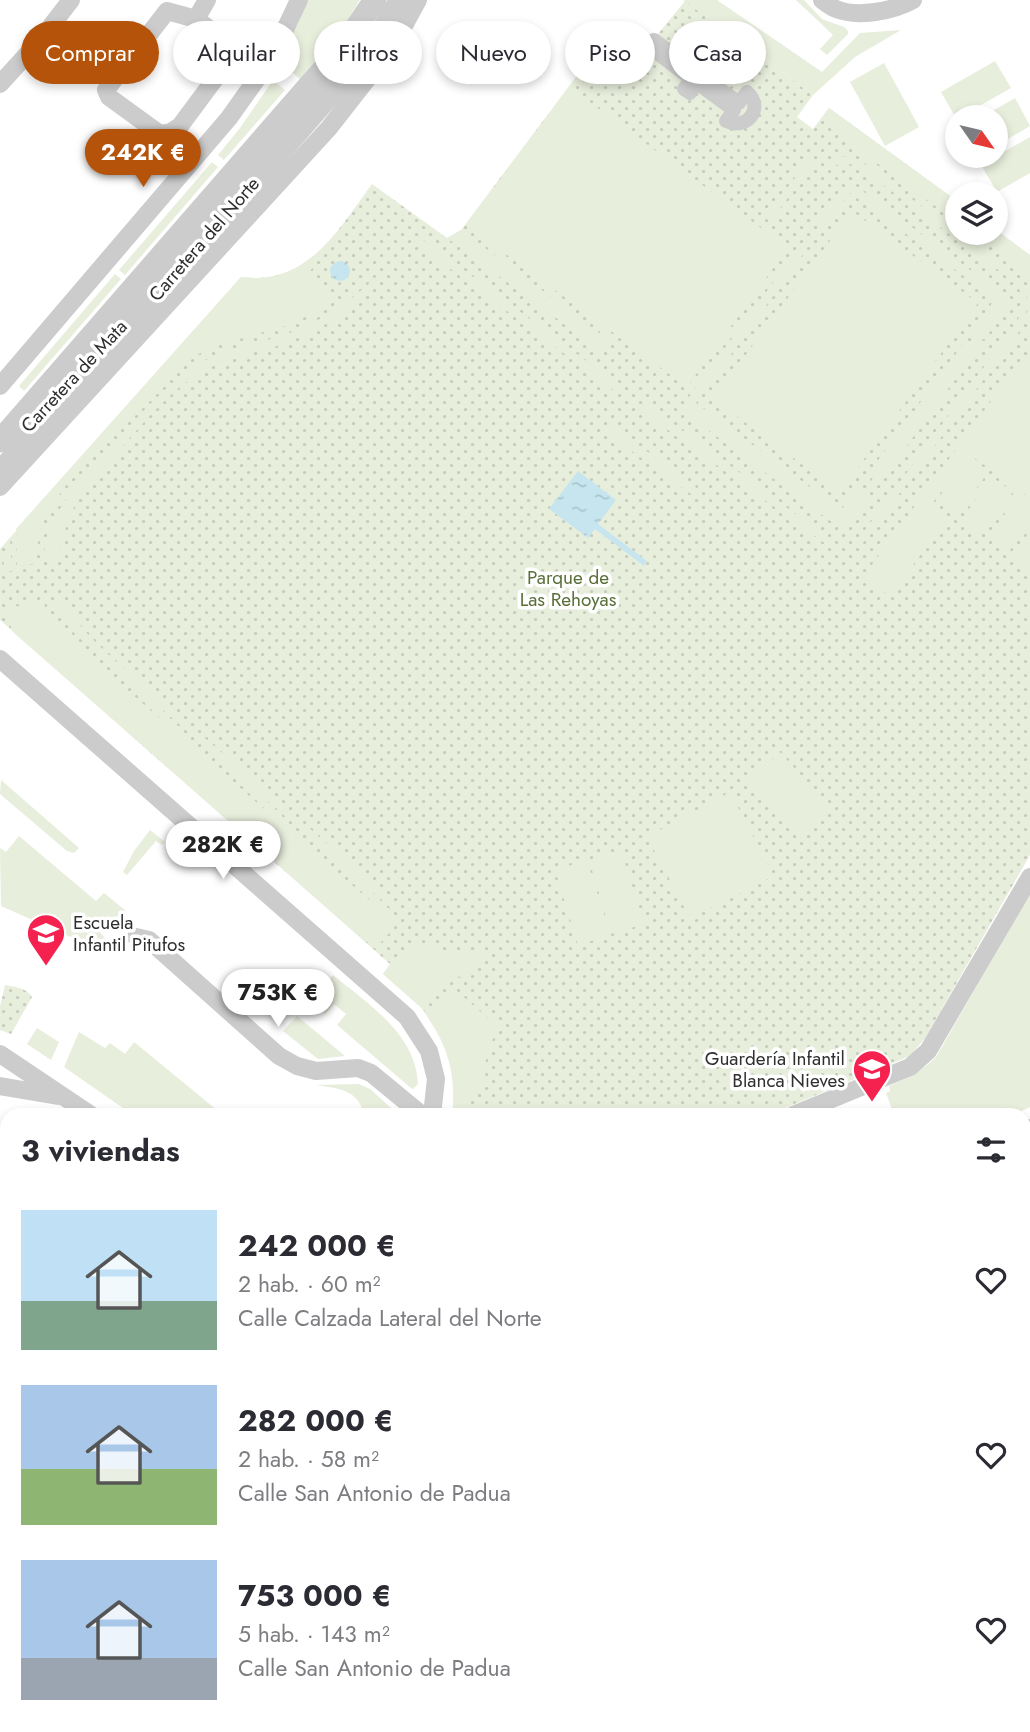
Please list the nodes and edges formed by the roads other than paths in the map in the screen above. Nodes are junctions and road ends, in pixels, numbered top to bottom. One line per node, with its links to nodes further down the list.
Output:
1 (71, 0): 10 (street)
2 (207, 0): 9 (street)
3 (299, 0): 12 (street)
4 (374, 0): 13 (street, Carretera del Norte)
5 (401, 0): 14 (street, Carretera del Norte)
6 (418, 0): 15 (street, Carretera de Mata)
7 (822, 0): 8 (street)
8 (913, 0)
9 (196, 19): 9 (street)
10 (0, 84)
11 (739, 103): 11 (street)
12 (0, 386)
13 (0, 441)
14 (0, 473)
15 (0, 487)
16 (0, 659): 24 (street)
17 (1030, 877): 25 (street)
18 (136, 937): 23 (street)
19 (0, 1054): 21 (street)
20 (0, 1086): 21 (street)
21 (65, 1097): 22 (street)
22 (81, 1108)
23 (414, 1108)
24 (433, 1108)
25 (810, 1108)

